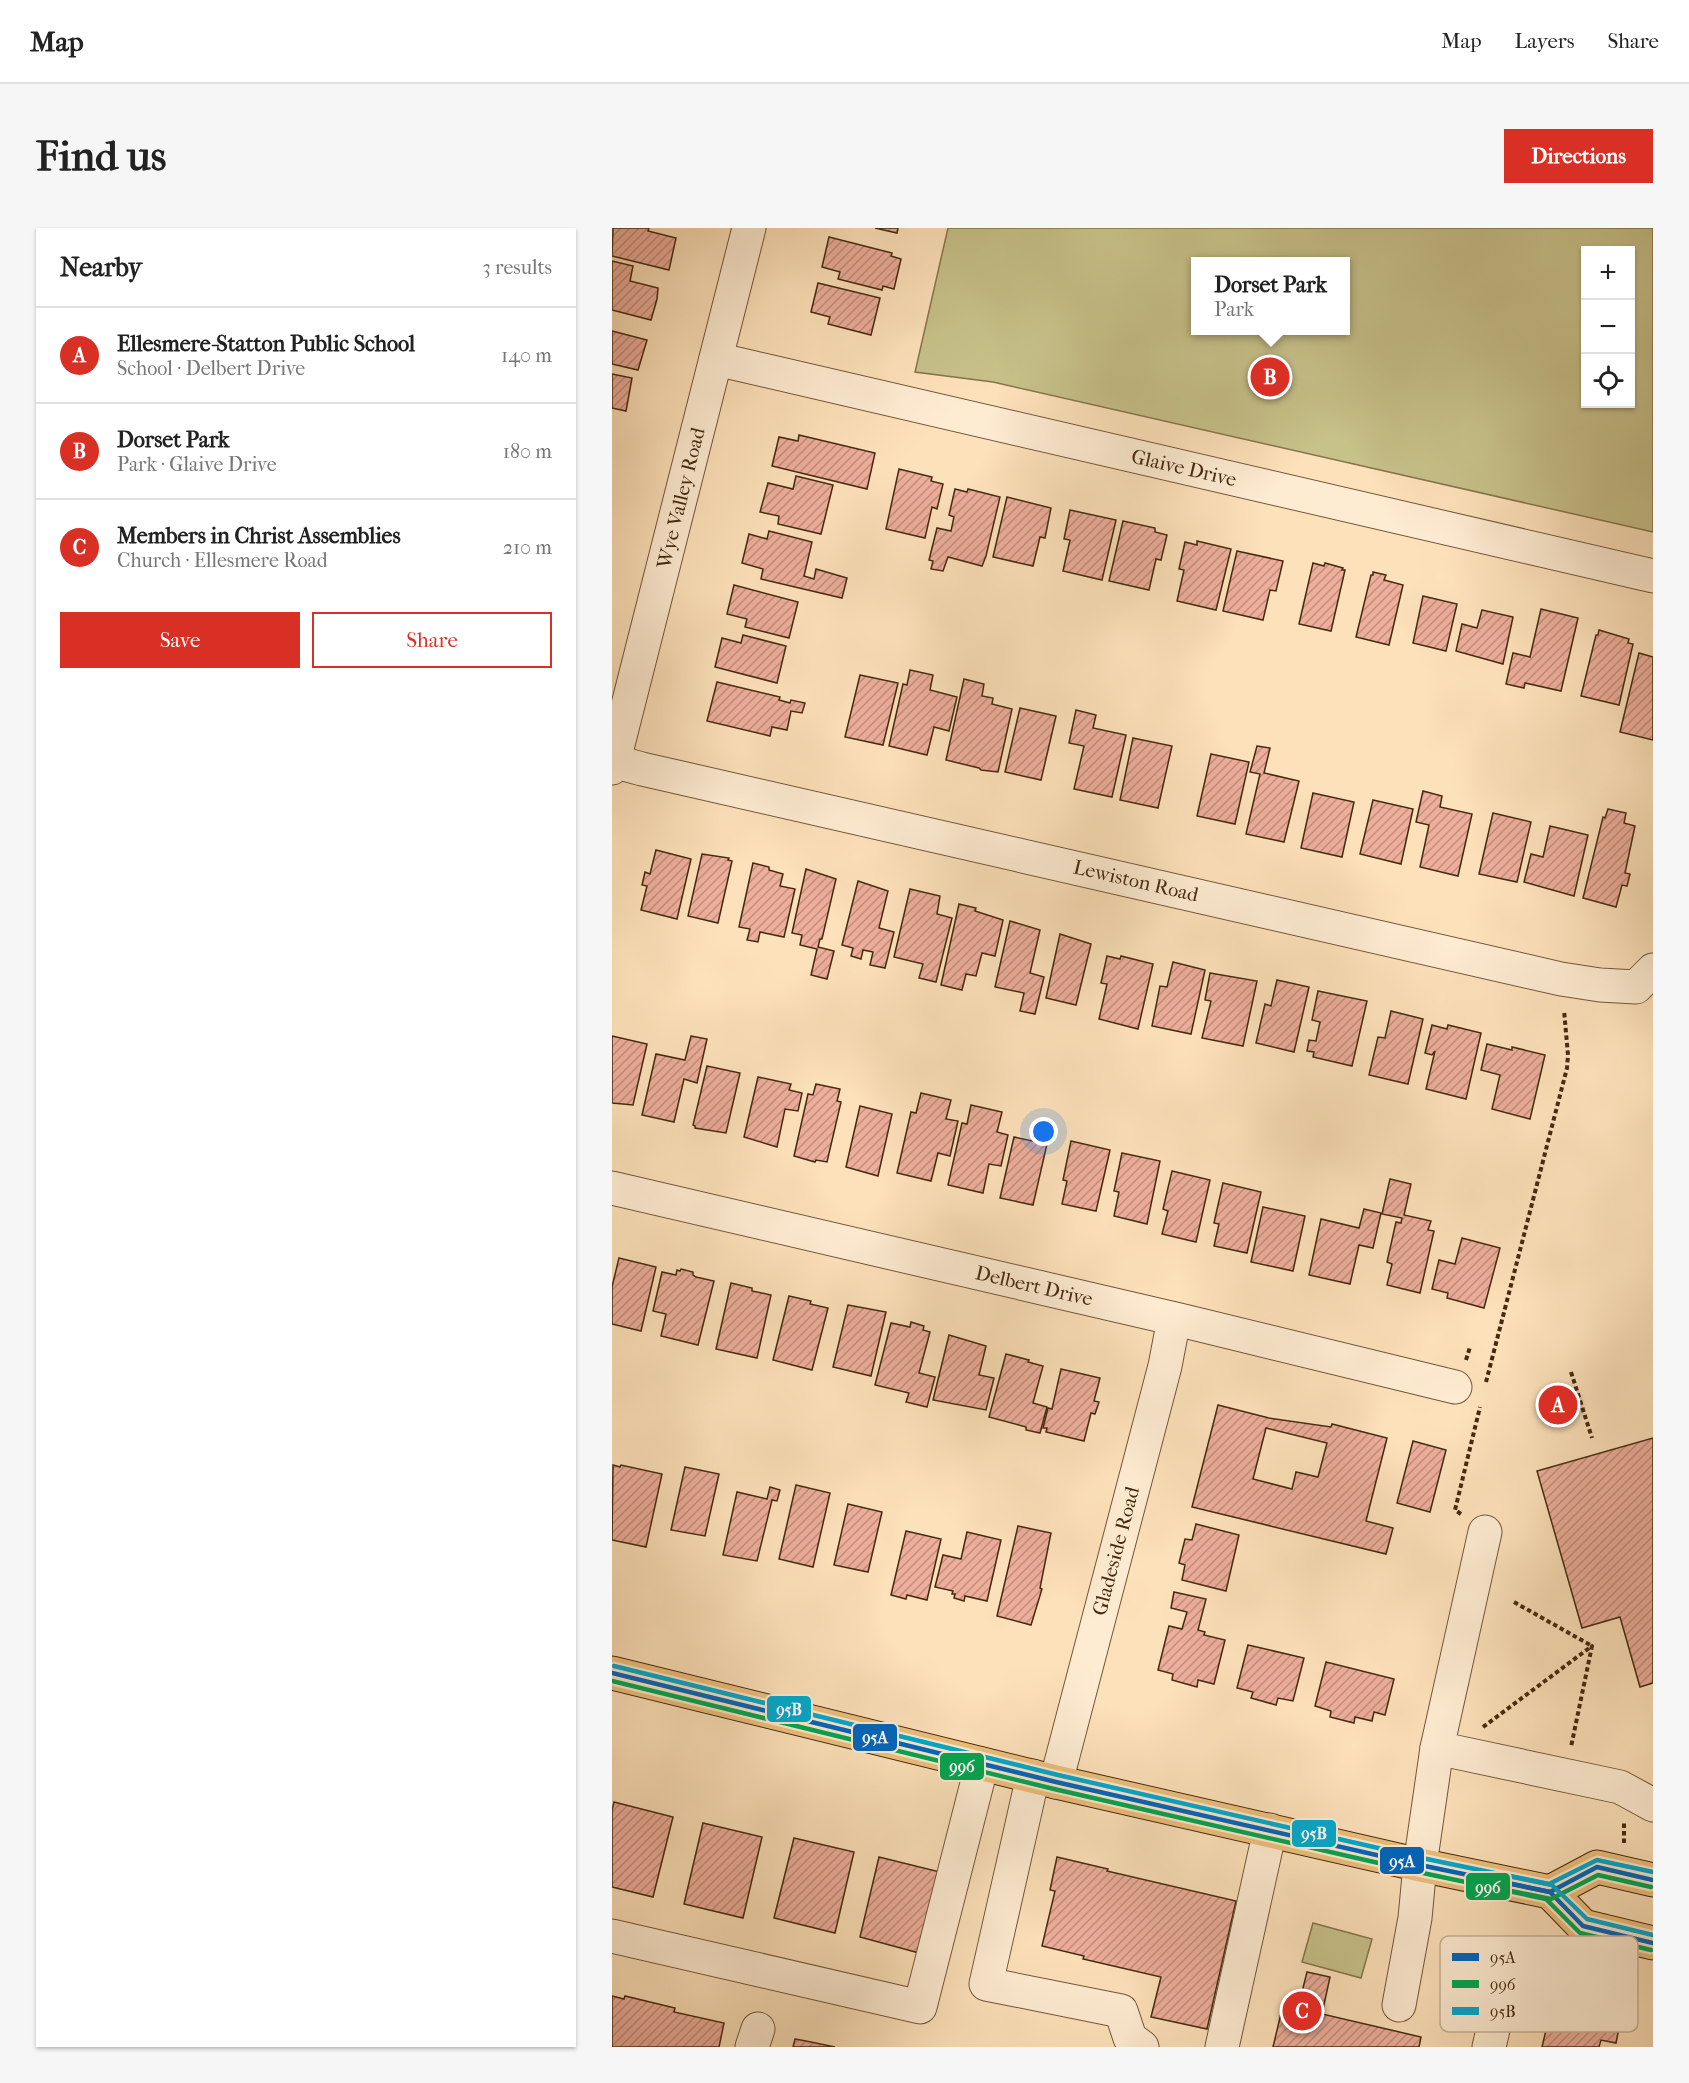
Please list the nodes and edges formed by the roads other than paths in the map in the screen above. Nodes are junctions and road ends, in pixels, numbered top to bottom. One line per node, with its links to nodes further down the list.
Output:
1 (749, 228): 2 (street, Wye Valley Road)
2 (716, 359): 3 (street, Glaive Drive); 4 (street, Wye Valley Road)
3 (1653, 576)
4 (613, 764): 5 (street, Lewiston Road)
5 (1653, 970)
6 (612, 1188): 7 (street, Delbert Drive)
7 (1174, 1319): 8 (street, Delbert Drive); 13 (street, Gladeside Road)
8 (1474, 1391)
9 (1485, 1532): 11 (street)
10 (612, 1673): 12 (main road)
11 (1437, 1748): 14 (street); 16 (street)
12 (982, 1764): 13 (main road); 19 (street)
13 (1045, 1779): 15 (main road); 25 (street, Gladeside Road)
14 (1653, 1805)
15 (1270, 1830): 16 (main road); 26 (street)
16 (1420, 1864): 18 (main road); 23 (street)
17 (1653, 1880): 18 (main road)
18 (1550, 1892): 20 (main road)
19 (612, 1936)
20 (1624, 1936)
21 (1638, 1939): 22 (main road)
22 (1653, 1943)
23 (1400, 2005)
24 (1492, 2032): 27 (street)
25 (1142, 2047)
26 (1222, 2047)
27 (1489, 2047)

